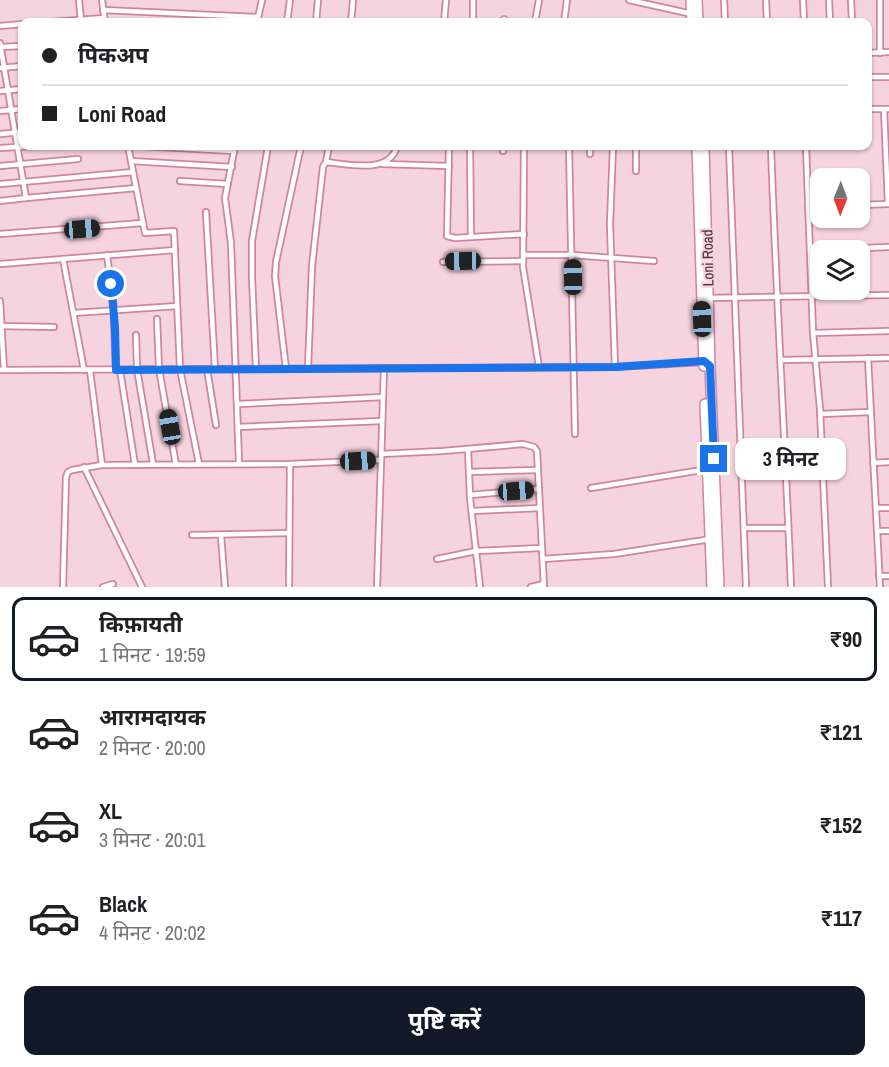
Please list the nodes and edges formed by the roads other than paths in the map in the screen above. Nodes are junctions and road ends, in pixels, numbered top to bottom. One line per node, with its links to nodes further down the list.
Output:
1 (79, 0): 22 (street)
2 (102, 0): 21 (street)
3 (262, 0): 25 (street)
4 (290, 0): 26 (street)
5 (318, 0): 27 (street)
6 (353, 0): 28 (street)
7 (441, 0): 8 (street)
8 (446, 0): 29 (street)
9 (473, 0): 30 (street)
10 (539, 0): 31 (street)
11 (567, 0): 32 (street)
12 (629, 0): 33 (street)
13 (691, 0): 33 (highway)
14 (698, 0): 33 (highway)
15 (724, 0): 34 (street)
16 (766, 0): 35 (street)
17 (803, 0): 36 (street)
18 (829, 0): 37 (street)
19 (851, 0): 38 (street)
20 (880, 0): 45 (street)
21 (103, 10): 23 (street); 24 (street)
22 (81, 18)
23 (105, 18)
24 (226, 18)
25 (258, 18)
26 (288, 18)
27 (316, 18)
28 (351, 18)
29 (444, 18)
30 (473, 18)
31 (536, 18)
32 (565, 18)
33 (695, 18)
34 (725, 18)
35 (767, 18)
36 (804, 18)
37 (830, 18)
38 (852, 18)
39 (18, 24): 40 (street)
40 (0, 26)
41 (0, 46): 42 (street); 47 (street)
42 (18, 46)
43 (889, 52): 45 (street)
44 (872, 53): 45 (street)
45 (880, 53)
46 (18, 66): 47 (street)
47 (2, 68): 52 (street)
48 (872, 77): 49 (street)
49 (889, 77)
50 (18, 90): 52 (street)
51 (0, 91): 52 (street)
52 (8, 91): 55 (street)
53 (18, 109): 55 (street)
54 (886, 109): 98 (street)
55 (11, 110): 56 (street); 58 (street)
56 (0, 111)
57 (18, 132): 58 (street)
58 (14, 133): 59 (street); 60 (street)
59 (0, 134)
60 (17, 147): 61 (street); 84 (street)
61 (0, 148)
62 (129, 150): 82 (street)
63 (235, 150): 88 (street)
64 (267, 150): 150 (street)
65 (300, 150): 151 (street)
66 (328, 150): 83 (street)
67 (395, 150): 85 (street)
68 (449, 150): 87 (street)
69 (470, 150): 105 (street)
70 (524, 150): 104 (street)
71 (569, 150): 111 (street)
72 (590, 150): 80 (street)
73 (613, 150): 112 (street)
74 (636, 150): 89 (street)
75 (697, 150): 122 (highway, Loni Road)
76 (704, 150): 122 (highway, Loni Road)
77 (729, 150): 123 (street)
78 (771, 150): 121 (street)
79 (806, 150): 100 (street)
80 (590, 154)
81 (78, 159): 84 (street)
82 (131, 161): 88 (street); 90 (street)
83 (326, 162): 85 (street); 152 (street)
84 (19, 164): 86 (street); 92 (street)
85 (382, 164): 87 (street)
86 (0, 166)
87 (449, 166): 105 (street)
88 (232, 167): 94 (street)
89 (636, 171)
90 (133, 172): 92 (street); 95 (street)
91 (180, 181): 94 (street)
92 (23, 182): 93 (street); 96 (street)
93 (0, 184)
94 (228, 184): 149 (street)
95 (136, 188): 96 (street); 102 (street)
96 (27, 198): 97 (street)
97 (0, 201)
98 (889, 204): 99 (street)
99 (870, 205)
100 (808, 207): 109 (street)
101 (206, 212): 148 (street)
102 (143, 224): 103 (street); 108 (street)
103 (0, 234)
104 (524, 234): 105 (street); 113 (street)
105 (471, 237)
106 (889, 247): 107 (street)
107 (870, 248)
108 (175, 250): 110 (street); 126 (street)
109 (810, 250)
110 (107, 255): 114 (street); 127 (street)
111 (572, 255): 112 (street); 113 (street); 141 (street)
112 (610, 257): 115 (street); 142 (street)
113 (524, 258): 116 (street); 140 (street)
114 (63, 259): 117 (street); 128 (street)
115 (654, 261)
116 (443, 262)
117 (0, 264)
118 (870, 295): 119 (street)
119 (889, 295)
120 (810, 296): 121 (street)
121 (776, 297): 123 (street); 138 (street)
122 (705, 298): 123 (street); 139 (highway, Loni Road)
123 (734, 298): 165 (street)
124 (812, 300): 133 (street)
125 (0, 301): 130 (street)
126 (177, 306): 127 (street); 146 (street)
127 (114, 311): 128 (street); 155 (street)
128 (74, 313): 154 (street)
129 (157, 319): 145 (street)
130 (1, 326): 131 (street); 153 (street)
131 (54, 327)
132 (889, 332): 133 (street)
133 (813, 333): 137 (street)
134 (136, 335): 144 (street)
135 (868, 358): 136 (street); 137 (street); 158 (street)
136 (889, 358)
137 (815, 359): 138 (street); 159 (street)
138 (782, 360): 164 (street)
139 (707, 364): 142 (street); 178 (highway, Loni Road); 213 (highway, Loni Road)
140 (539, 367): 141 (street); 143 (street)
141 (574, 367): 142 (street); 163 (street)
142 (615, 367)
143 (384, 368): 152 (street); 156 (street)
144 (137, 369): 145 (street); 155 (street); 170 (street)
145 (159, 369): 146 (street); 176 (street)
146 (180, 369): 147 (street); 171 (street)
147 (207, 369): 148 (street); 161 (street)
148 (215, 369): 149 (street)
149 (237, 369): 150 (street); 157 (street)
150 (256, 369): 151 (street)
151 (286, 369): 152 (street)
152 (308, 369)
153 (2, 370): 154 (street)
154 (87, 370): 155 (street); 174 (street)
155 (118, 370): 175 (street)
156 (383, 397): 157 (street); 160 (street)
157 (238, 404): 162 (street)
158 (871, 412): 159 (street); 168 (street)
159 (820, 414): 216 (street)
160 (382, 421): 162 (street); 167 (street)
161 (216, 425)
162 (238, 427): 172 (street)
163 (576, 434)
164 (785, 443): 165 (street); 189 (street)
165 (741, 447): 188 (street)
166 (468, 449): 167 (street); 179 (street); 180 (street)
167 (380, 457): 173 (street); 209 (street)
168 (873, 462): 169 (street); 185 (street)
169 (889, 462)
170 (153, 464): 175 (street); 176 (street)
171 (199, 464): 172 (street); 176 (street)
172 (239, 464): 173 (street)
173 (290, 464): 192 (street)
174 (102, 465): 175 (street); 177 (street)
175 (135, 465)
176 (176, 465)
177 (84, 467): 204 (street); 206 (street)
178 (708, 469): 181 (street); 195 (highway, Loni Road)
179 (538, 470): 180 (street); 182 (street)
180 (469, 472): 183 (street)
181 (591, 488)
182 (539, 489): 183 (street); 184 (street)
183 (470, 495): 187 (street)
184 (540, 508): 187 (street); 196 (street)
185 (876, 508): 186 (street); 190 (street)
186 (889, 508)
187 (472, 511): 197 (street)
188 (744, 528): 189 (street); 214 (street)
189 (788, 528): 215 (street)
190 (878, 531): 191 (street); 200 (street)
191 (889, 531)
192 (289, 533): 194 (street); 208 (street)
193 (192, 535): 194 (street)
194 (221, 536): 207 (street)
195 (711, 539): 199 (street); 212 (highway, Loni Road)
196 (542, 548): 197 (street); 199 (street)
197 (476, 551): 198 (street); 210 (street)
198 (437, 559)
199 (543, 560): 203 (street)
200 (879, 576): 201 (street); 217 (street)
201 (889, 576)
202 (112, 584): 205 (street)
203 (544, 586): 211 (street)
204 (63, 587)
205 (103, 587)
206 (142, 587)
207 (225, 587)
208 (289, 587)
209 (377, 587)
210 (480, 587)
211 (531, 587)
212 (712, 587)
213 (719, 587)
214 (746, 587)
215 (791, 587)
216 (828, 587)
217 (879, 587)

